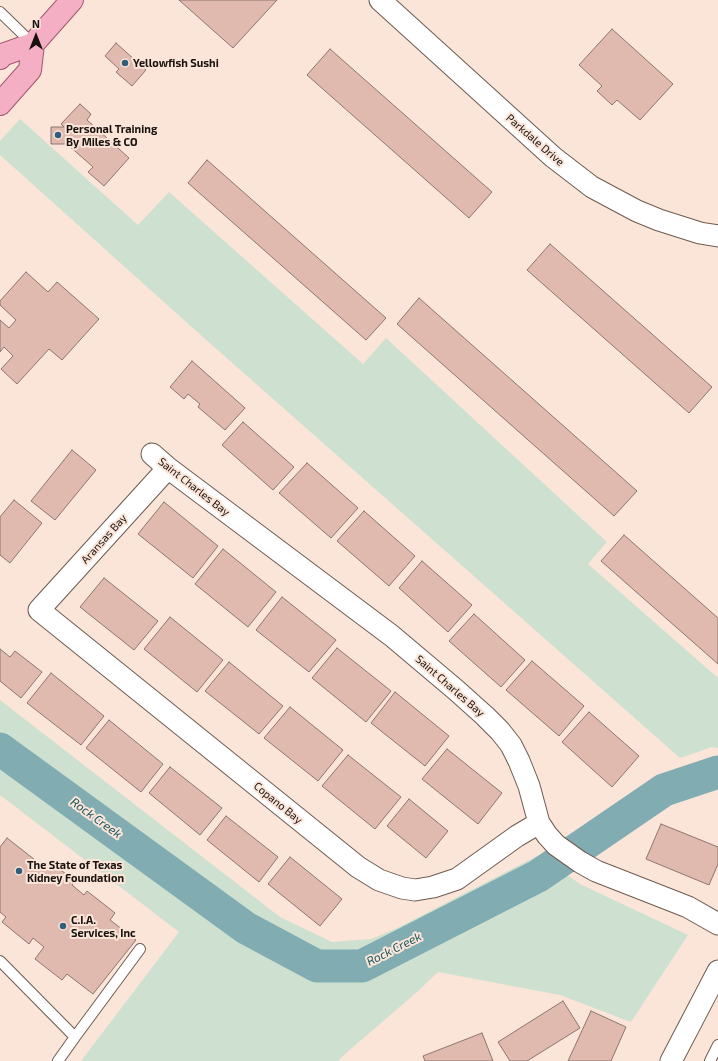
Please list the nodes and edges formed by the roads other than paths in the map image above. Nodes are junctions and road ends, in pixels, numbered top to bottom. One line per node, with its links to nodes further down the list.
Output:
1 (72, 0): 4 (main road)
2 (380, 0): 7 (street, Parkdale Drive)
3 (0, 12): 4 (lane)
4 (33, 44): 5 (main road); 6 (main road)
5 (0, 58)
6 (0, 104)
7 (718, 236)
8 (152, 454): 9 (street, Saint Charles Bay)
9 (168, 468): 10 (street, Aransas Bay); 11 (street, Saint Charles Bay)
10 (39, 610): 11 (street, Copano Bay)
11 (539, 823): 12 (street, Saint Charles Bay)
12 (718, 924)
13 (140, 949): 17 (lane)
14 (0, 961): 17 (lane)
15 (718, 971): 16 (street)
16 (712, 996): 20 (street)
17 (75, 1037): 19 (lane)
18 (718, 1045): 21 (lane)
19 (58, 1061)
20 (671, 1061)
21 (710, 1061)

